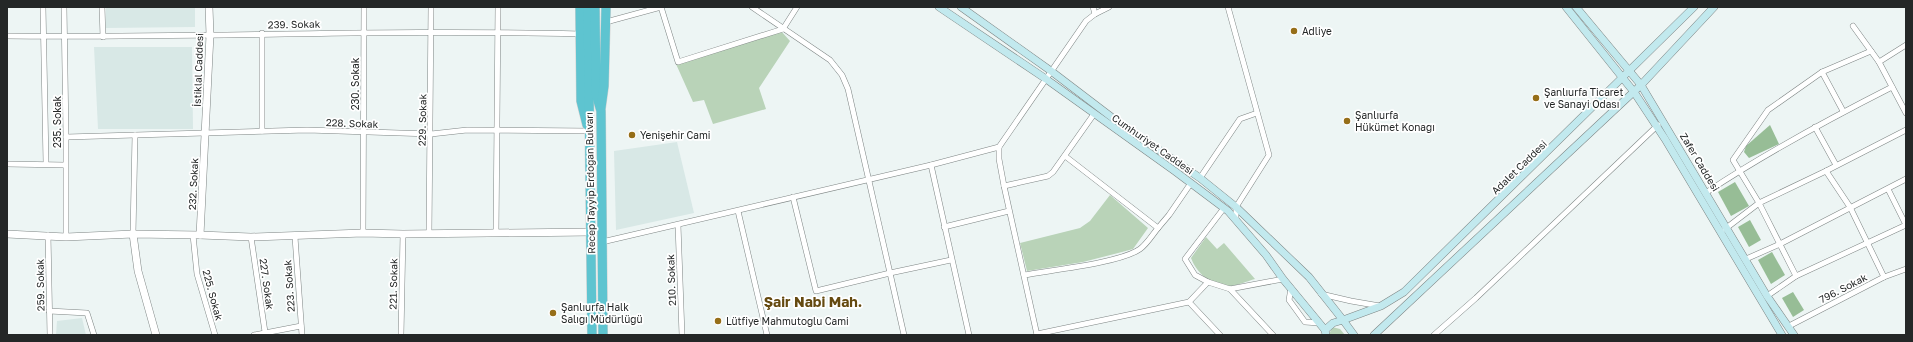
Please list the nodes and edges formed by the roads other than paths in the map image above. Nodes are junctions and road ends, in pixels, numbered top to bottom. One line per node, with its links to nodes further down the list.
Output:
1 (43, 7): 35 (street)
2 (64, 7): 36 (street, 235. Sokak)
3 (102, 7): 37 (street)
4 (209, 7): 33 (street, İstiklal Caddesi)
5 (364, 7): 30 (street, 230. Sokak)
6 (431, 7): 28 (street, 229. Sokak)
7 (498, 7): 29 (street)
8 (580, 7): 32 (highway)
9 (588, 7): 60 (highway, Recep Tayyip Erdoğan Bulvarı)
10 (595, 7): 49 (highway, Recep Tayyip Erdoğan Bulvarı)
11 (606, 7): 25 (highway)
12 (661, 7): 25 (street); 27 (street)
13 (752, 7): 27 (street)
14 (797, 7): 27 (street)
15 (939, 7): 45 (main road, Cumhuriyet Caddesi)
16 (961, 7): 41 (main road, Cumhuriyet Caddesi)
17 (1093, 7): 24 (street)
18 (1109, 7): 24 (street)
19 (1228, 7): 51 (street)
20 (1566, 7): 44 (main road, Zafer Caddesi)
21 (1576, 7): 42 (main road, Zafer Caddesi)
22 (1694, 7): 42 (main road, Adalet Caddesi)
23 (1714, 7): 46 (main road)
24 (1095, 14): 41 (street)
25 (606, 22): 49 (highway)
26 (1853, 26): 39 (street)
27 (783, 29): 76 (street)
28 (431, 32): 29 (street, 239. Sokak); 30 (street, 239. Sokak); 63 (street, 229. Sokak)
29 (497, 32): 32 (street, 239. Sokak); 59 (street)
30 (364, 33): 31 (street, 239. Sokak); 61 (street, 230. Sokak)
31 (262, 34): 33 (street, 239. Sokak); 58 (street)
32 (580, 34): 60 (highway)
33 (210, 35): 37 (street, 239. Sokak); 62 (street, İstiklal Caddesi)
34 (7, 36): 35 (street, 239. Sokak)
35 (43, 36): 36 (street, 239. Sokak); 68 (street)
36 (65, 36): 37 (street, 239. Sokak); 65 (street, 235. Sokak)
37 (103, 37)
38 (1906, 45): 40 (street)
39 (1871, 51): 40 (street); 43 (street)
40 (1879, 62): 47 (street)
41 (1051, 71): 45 (street); 75 (main road, Cumhuriyet Caddesi)
42 (1630, 71): 44 (main road, Adalet Caddesi); 46 (main road, Zafer Caddesi)
43 (1822, 72): 50 (street); 73 (street)
44 (1623, 78): 48 (main road, Zafer Caddesi); 124 (main road, Adalet Caddesi)
45 (1046, 79): 53 (main road, Cumhuriyet Caddesi); 66 (street)
46 (1642, 85): 48 (main road); 54 (main road, Zafer Caddesi)
47 (1892, 87): 50 (street); 52 (street)
48 (1634, 92): 55 (main road, Zafer Caddesi); 148 (main road)
49 (601, 111): 108 (highway, Recep Tayyip Erdoğan Bulvarı)
50 (1843, 112): 56 (street)
51 (1257, 113): 75 (street); 84 (street)
52 (1906, 113)
53 (1094, 114): 67 (street); 78 (main road, Cumhuriyet Caddesi)
54 (1663, 120): 55 (street); 81 (main road, Zafer Caddesi)
55 (1657, 127): 102 (main road, Zafer Caddesi); 149 (street)
56 (1816, 127): 72 (street); 73 (street)
57 (1906, 130): 72 (street)
58 (262, 131): 61 (street, 228. Sokak); 62 (street, 228. Sokak)
59 (497, 131): 60 (street, 228. Sokak); 63 (street, 228. Sokak); 98 (street)
60 (590, 131): 95 (highway, Recep Tayyip Erdoğan Bulvarı)
61 (364, 132): 63 (street, 228. Sokak); 96 (street, 230. Sokak)
62 (206, 134): 64 (street, 228. Sokak); 104 (street, 232. Sokak)
63 (431, 134): 97 (street, 229. Sokak)
64 (135, 135): 65 (street, 228. Sokak); 100 (street)
65 (66, 137): 70 (street, 235. Sokak)
66 (999, 147): 71 (street); 79 (street)
67 (1065, 156): 79 (street); 94 (street)
68 (46, 163): 69 (street); 70 (street)
69 (7, 164)
70 (65, 165): 106 (street, 235. Sokak)
71 (931, 165): 76 (street); 92 (street)
72 (1836, 165): 74 (street)
73 (1739, 170): 81 (street); 83 (street)
74 (1826, 171): 83 (street); 85 (street)
75 (1200, 178): 84 (main road, Cumhuriyet Caddesi)
76 (868, 179): 82 (street); 114 (street)
77 (1906, 179): 80 (street)
78 (1192, 183): 86 (main road, Cumhuriyet Caddesi); 94 (street)
79 (1004, 186): 88 (street)
80 (1888, 189): 85 (street); 91 (street)
81 (1707, 192): 93 (main road, Zafer Caddesi)
82 (793, 197): 87 (street); 114 (street)
83 (1760, 203): 93 (street); 110 (street)
84 (1236, 207): 89 (street); 121 (main road, Cumhuriyet Caddesi)
85 (1850, 207): 109 (street); 110 (street)
86 (1224, 208): 89 (main road, Cumhuriyet Caddesi); 119 (street)
87 (738, 211): 90 (street); 141 (street)
88 (1009, 211): 92 (street); 115 (street)
89 (1236, 220): 118 (main road, Cumhuriyet Caddesi)
90 (678, 225): 108 (street); 140 (street, 210. Sokak)
91 (1906, 225): 109 (street)
92 (944, 227): 112 (street)
93 (1727, 227): 102 (street); 111 (main road, Zafer Caddesi)
94 (1158, 228): 115 (street)
95 (591, 232): 98 (street); 138 (highway, Recep Tayyip Erdoğan Bulvarı)
96 (363, 233): 101 (street); 105 (street)
97 (429, 233): 98 (street); 101 (street)
98 (496, 233)
99 (7, 234): 103 (street)
100 (133, 234): 104 (street); 106 (street); 133 (street)
101 (403, 234): 137 (street, 221. Sokak)
102 (1720, 234): 150 (main road, Zafer Caddesi)
103 (48, 235): 106 (street); 125 (street, 259. Sokak)
104 (197, 235): 107 (street); 134 (street, 225. Sokak)
105 (295, 236): 107 (street); 127 (street, 223. Sokak)
106 (66, 237)
107 (251, 237): 129 (street, 227. Sokak)
108 (602, 242): 139 (highway, Recep Tayyip Erdoğan Bulvarı)
109 (1868, 242): 116 (street); 117 (street)
110 (1780, 244): 111 (street); 116 (street)
111 (1746, 259): 122 (main road, Zafer Caddesi)
112 (951, 260): 114 (street); 143 (street)
113 (1906, 269): 117 (street, 796. Sokak)
114 (890, 273): 142 (street)
115 (1024, 275): 144 (street)
116 (1796, 276): 122 (street)
117 (1884, 277): 128 (street, 796. Sokak)
118 (1283, 279): 120 (street); 130 (main road, Cumhuriyet Caddesi)
119 (1208, 282): 120 (street); 123 (street)
120 (1230, 289): 146 (street)
121 (1321, 294): 124 (street); 126 (main road, Cumhuriyet Caddesi)
122 (1767, 296): 128 (main road, Zafer Caddesi)
123 (1189, 302): 144 (street); 145 (street)
124 (1381, 306): 126 (main road, Adalet Caddesi)
125 (49, 311): 131 (street, 259. Sokak); 132 (street)
126 (1343, 320): 130 (main road, Adalet Caddesi); 147 (main road, Cumhuriyet Caddesi)
127 (301, 326): 129 (street); 136 (street, 223. Sokak)
128 (1789, 326): 151 (main road, Zafer Caddesi)
129 (265, 332): 135 (street)
130 (1326, 332)
131 (50, 335)
132 (94, 335)
133 (156, 335)
134 (215, 335)
135 (254, 335)
136 (302, 335)
137 (401, 335)
138 (592, 335)
139 (603, 335)
140 (682, 335)
141 (767, 335)
142 (904, 335)
143 (969, 335)
144 (1037, 335)
145 (1220, 335)
146 (1273, 335)
147 (1354, 335)
148 (1374, 335)
149 (1434, 335)
150 (1782, 335)
151 (1794, 335)

